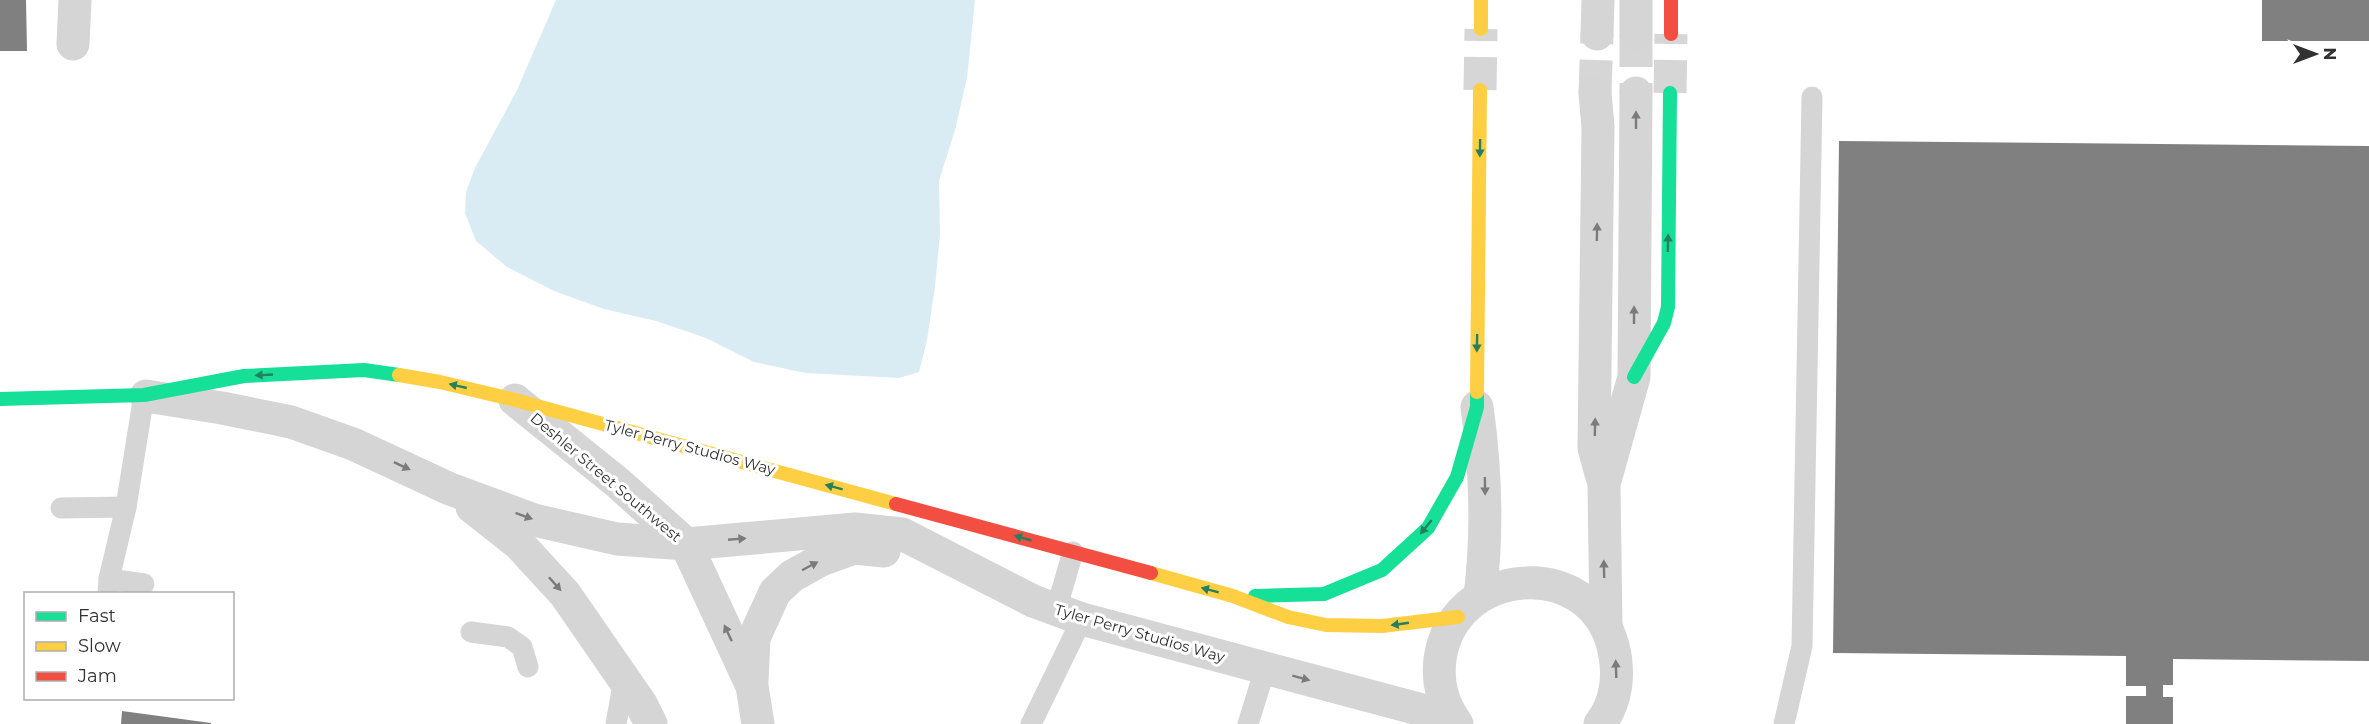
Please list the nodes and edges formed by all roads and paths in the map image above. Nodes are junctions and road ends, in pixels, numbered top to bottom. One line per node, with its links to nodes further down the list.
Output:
1 (75, 0): 10 (street)
2 (1481, 0): 6 (street)
3 (1598, 0): 7 (street)
4 (1636, 0): 8 (street)
5 (1671, 0): 9 (street)
6 (1481, 29)
7 (1597, 34)
8 (1636, 34)
9 (1671, 34)
10 (73, 44)
11 (1480, 90): 20 (street, one-way to 20)
12 (1595, 93): 21 (street, one-way to 12)
13 (1636, 93): 16 (street, one-way to 13)
14 (1670, 93): 16 (street, one-way to 14)
15 (1812, 97): 46 (lane)
16 (1634, 378): 21 (street)
17 (144, 395): 18 (street, Tyler Perry Studios Way); 19 (street, Tyler Perry Studios Way, one-way to 17); 22 (street, one-way to 22); 23 (lane)
18 (0, 399)
19 (515, 400): 25 (street, Deshler Street Southwest); 26 (street, Tyler Perry Studios Way, one-way to 19)
20 (1477, 407): 30 (street, one-way to 30); 31 (street, one-way to 31)
21 (1604, 484): 33 (street, one-way to 21)
22 (450, 489): 25 (street, Tyler Perry Studios Way, one-way to 25); 37 (street, one-way to 37)
23 (126, 507): 24 (lane); 29 (lane)
24 (61, 508)
25 (686, 543): 27 (street, Tyler Perry Studios Way, one-way to 27); 38 (street, Deshler Street Southwest, one-way to 25)
26 (1073, 552): 30 (street, Tyler Perry Studios Way, one-way to 26); 32 (lane)
27 (964, 565): 32 (street, Tyler Perry Studios Way); 38 (street, one-way to 27)
28 (144, 584): 29 (lane)
29 (108, 586)
30 (1233, 596): 31 (street, Tyler Perry Studios Way, one-way to 30)
31 (1469, 607): 33 (street); 39 (street)
32 (1069, 615): 36 (street, Tyler Perry Studios Way); 43 (lane)
33 (1606, 627): 45 (street, one-way to 33)
34 (471, 632): 35 (lane)
35 (528, 667)
36 (1265, 669): 39 (street, Tyler Perry Studios Way, one-way to 39); 44 (lane)
37 (624, 680): 40 (lane); 41 (street)
38 (752, 686): 42 (street, Deshler Street Southwest)
39 (1455, 721)
40 (616, 724)
41 (651, 724)
42 (758, 724)
43 (1031, 724)
44 (1248, 724)
45 (1600, 724)
46 (1784, 724)

